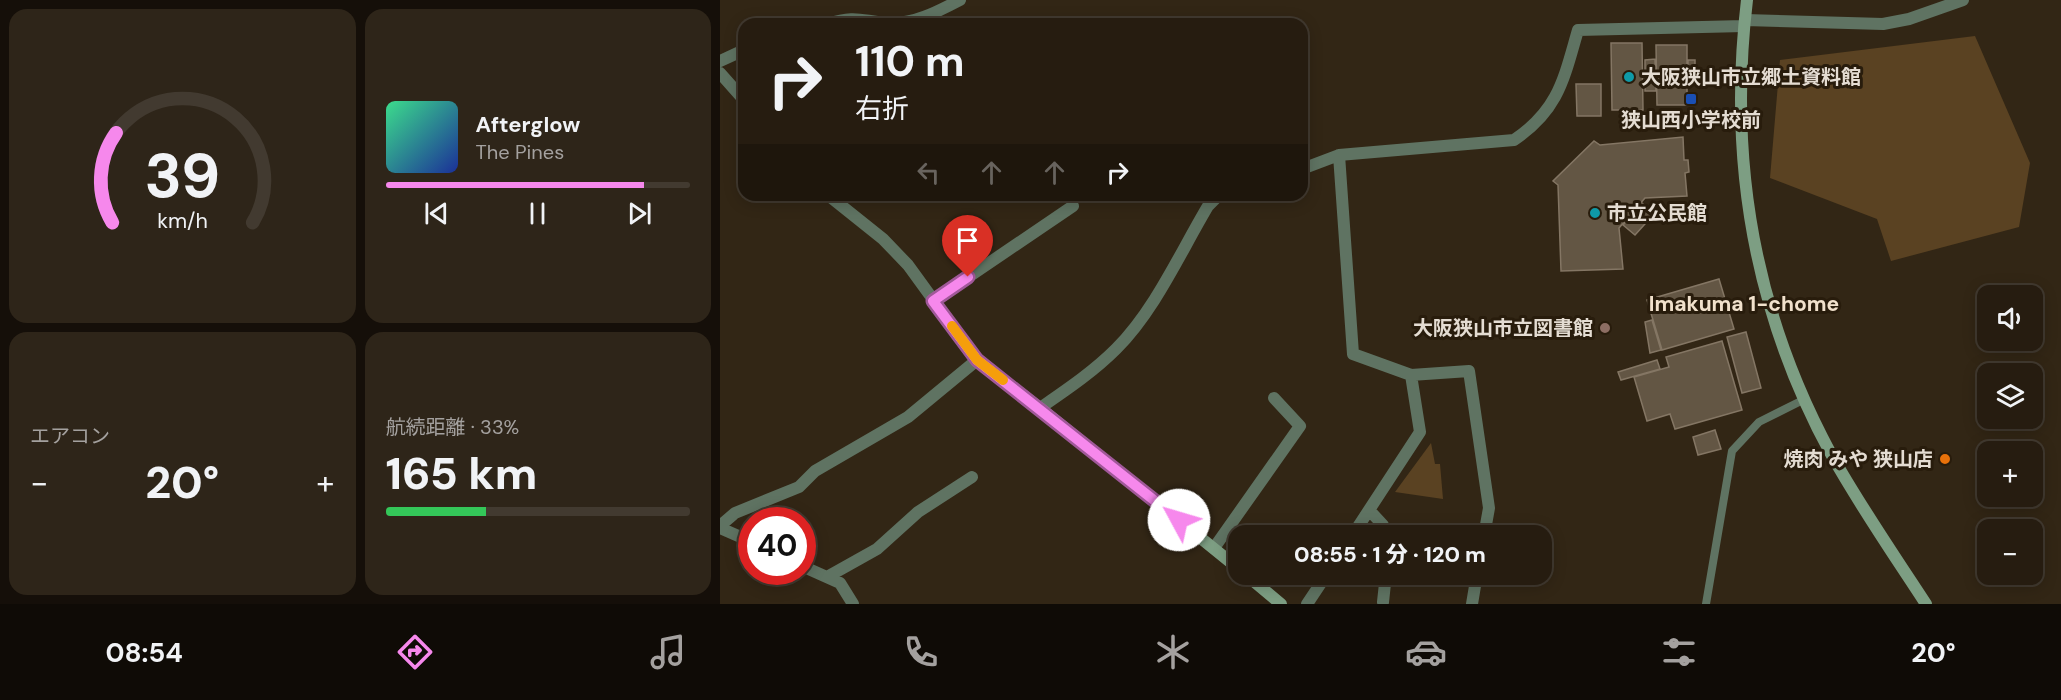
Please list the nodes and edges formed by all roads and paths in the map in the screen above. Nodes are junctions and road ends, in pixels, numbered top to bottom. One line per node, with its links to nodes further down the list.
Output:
1 (960, 0): 4 (street)
2 (1747, 0): 5 (street)
3 (1963, 0): 5 (street)
4 (917, 18)
5 (1744, 23): 10 (street); 19 (street)
6 (738, 53): 7 (street)
7 (720, 61)
8 (720, 73): 9 (street)
9 (738, 93)
10 (1339, 155): 11 (street); 17 (street)
11 (1308, 166)
12 (836, 201): 15 (street)
13 (1216, 201): 20 (street)
14 (1073, 206): 15 (street)
15 (933, 301): 16 (street)
16 (977, 360): 20 (street); 26 (street)
17 (1412, 375): 22 (street); 25 (street)
18 (1274, 398): 28 (street)
19 (1805, 399): 41 (lane); 42 (street)
20 (1040, 408): 28 (street)
21 (972, 477): 31 (street)
22 (1369, 510): 23 (street); 24 (street)
23 (1359, 525)
24 (1383, 525)
25 (1486, 525)
26 (720, 527): 27 (street)
27 (738, 536)
28 (1214, 548): 29 (street)
29 (1228, 560)
30 (816, 572): 31 (street)
31 (827, 577): 37 (street)
32 (1258, 585): 38 (street)
33 (1320, 585): 39 (street)
34 (1385, 585): 36 (street)
35 (1476, 585): 40 (street)
36 (1383, 602)
37 (853, 604)
38 (1281, 604)
39 (1307, 604)
40 (1473, 604)
41 (1706, 604)
42 (1926, 604)

